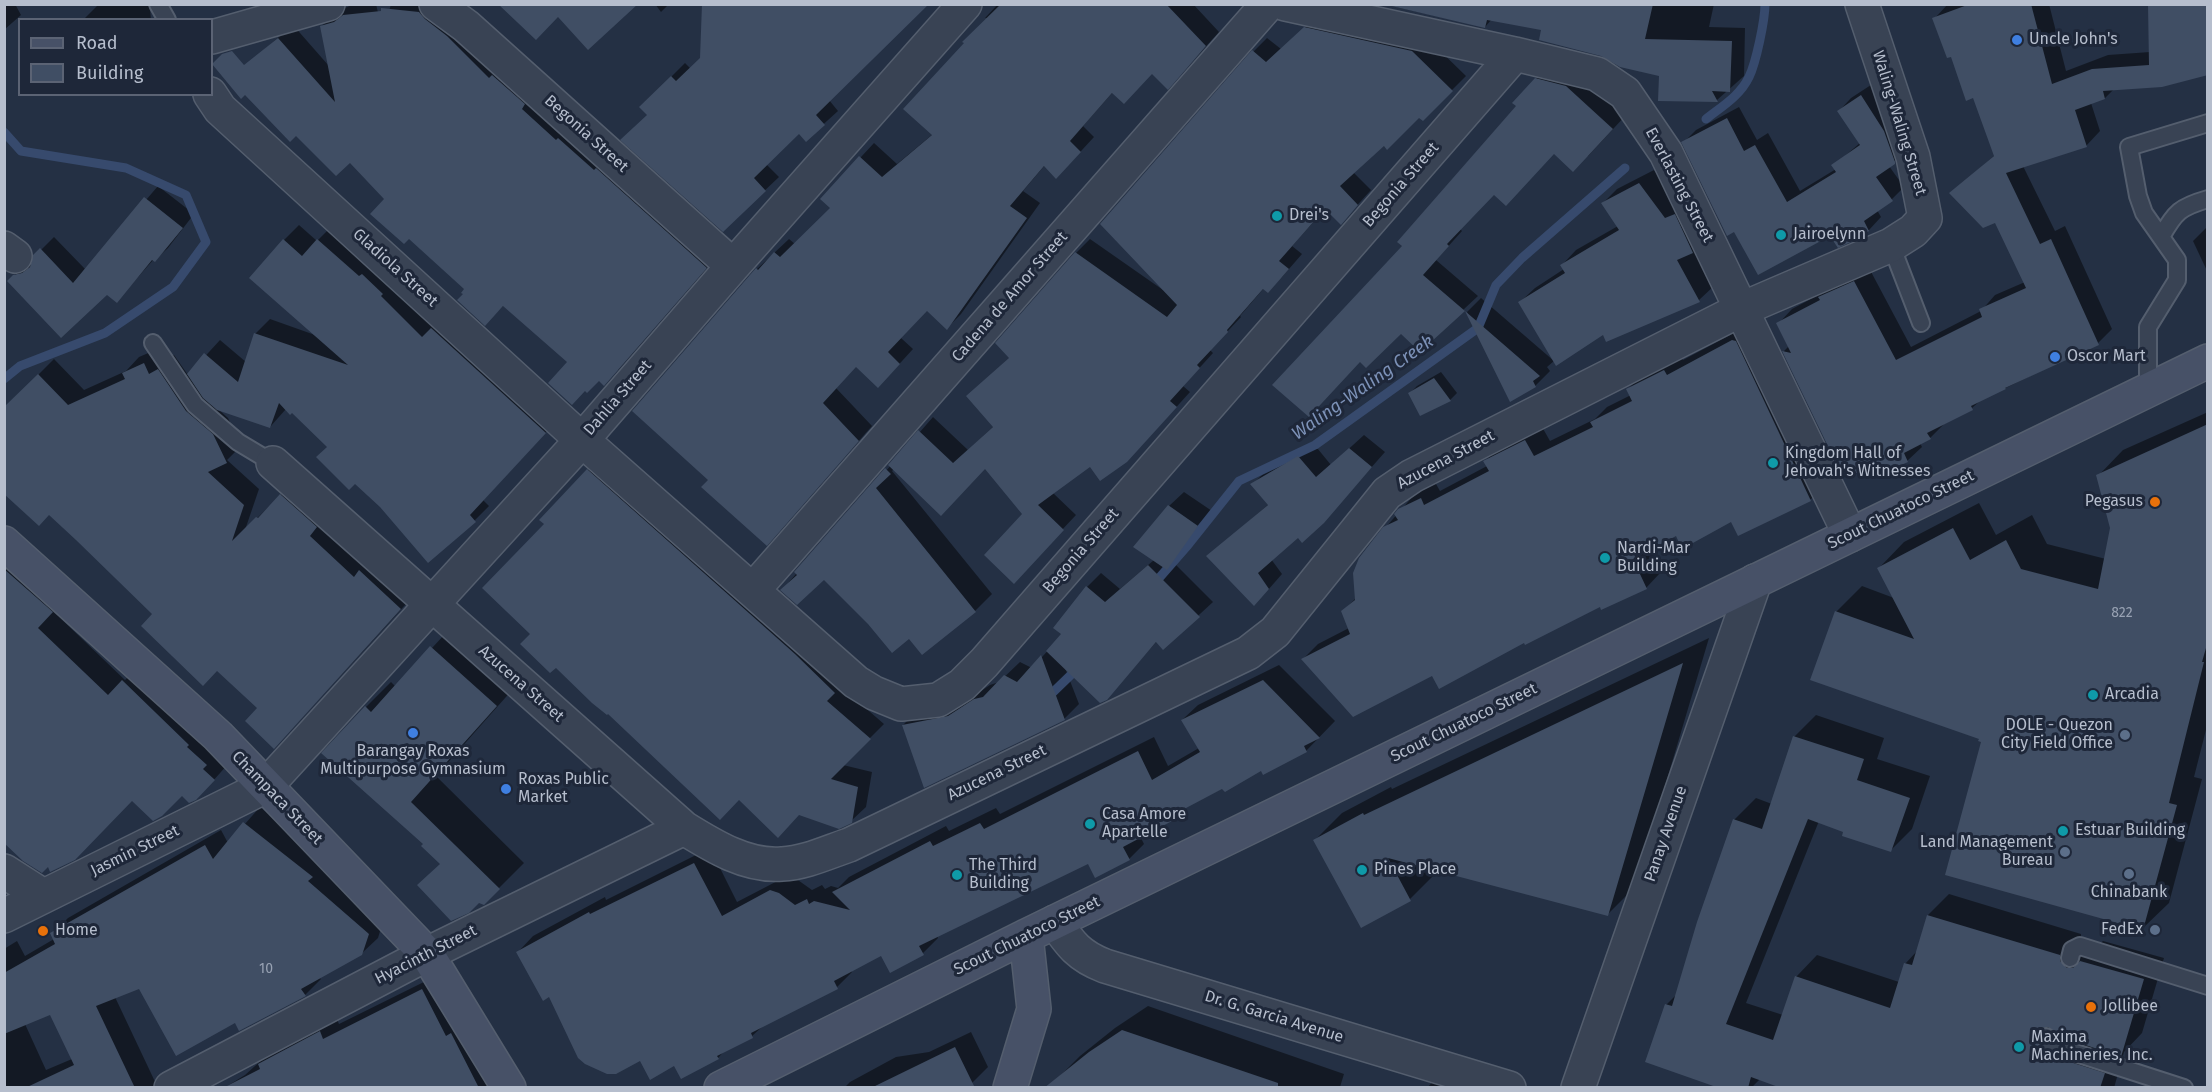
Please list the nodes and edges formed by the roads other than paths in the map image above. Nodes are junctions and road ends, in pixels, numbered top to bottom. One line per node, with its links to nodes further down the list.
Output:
1 (158, 4): 8 (lane)
2 (328, 4): 9 (street)
3 (436, 4): 16 (street, Begonia Street)
4 (965, 4): 16 (street, Dahlia Street)
5 (1268, 4): 27 (street, Cadena de Amor Street)
6 (1285, 4): 10 (street, Everlasting Street)
7 (1862, 4): 15 (street, Waling-Waling Street)
8 (166, 18)
9 (213, 37)
10 (1515, 54): 17 (street, Everlasting Street); 27 (street, Begonia Street)
11 (211, 96): 22 (street, Gladiola Street)
12 (2208, 123): 14 (lane)
13 (2208, 199): 14 (lane)
14 (2162, 237): 21 (lane)
15 (1891, 245): 17 (street, Waling-Waling Street); 18 (lane)
16 (733, 266): 22 (street, Dahlia Street)
17 (1742, 309): 24 (street, Everlasting Street); 30 (street, Azucena Street)
18 (1921, 323)
19 (153, 343): 23 (lane)
20 (2208, 361): 21 (main road, Scout Chuatoco Street)
21 (2148, 390): 24 (main road, Scout Chuatoco Street)
22 (582, 440): 27 (street, Begonia Street); 28 (street, Dahlia Street)
23 (273, 463): 28 (street, Azucena Street)
24 (1850, 535): 26 (main road, Scout Chuatoco Street)
25 (4, 543): 29 (main road, Champaca Street)
26 (1755, 581): 34 (main road, Scout Chuatoco Street); 45 (street, Panay Avenue)
27 (753, 590)
28 (432, 605): 29 (street, Dahlia Street); 30 (street, Azucena Street)
29 (266, 786): 32 (street, Jasmin Street); 36 (main road, Champaca Street)
30 (684, 828): 36 (street, Hyacinth Street)
31 (4, 871): 32 (street)
32 (43, 896): 33 (street, Jasmin Street)
33 (4, 916)
34 (1055, 922): 35 (main road, Scout Chuatoco Street); 44 (street, Dr. G. Garcia Avenue)
35 (1026, 936): 42 (main road, Scout Chuatoco Street); 43 (main road)
36 (427, 954): 40 (street, Hyacinth Street); 41 (main road, Champaca Street)
37 (2070, 958): 38 (lane)
38 (2208, 986)
39 (2046, 1037): 46 (lane)
40 (171, 1088)
41 (509, 1088)
42 (721, 1088)
43 (1010, 1088)
44 (1509, 1088)
45 (1578, 1088)
46 (2184, 1088)

